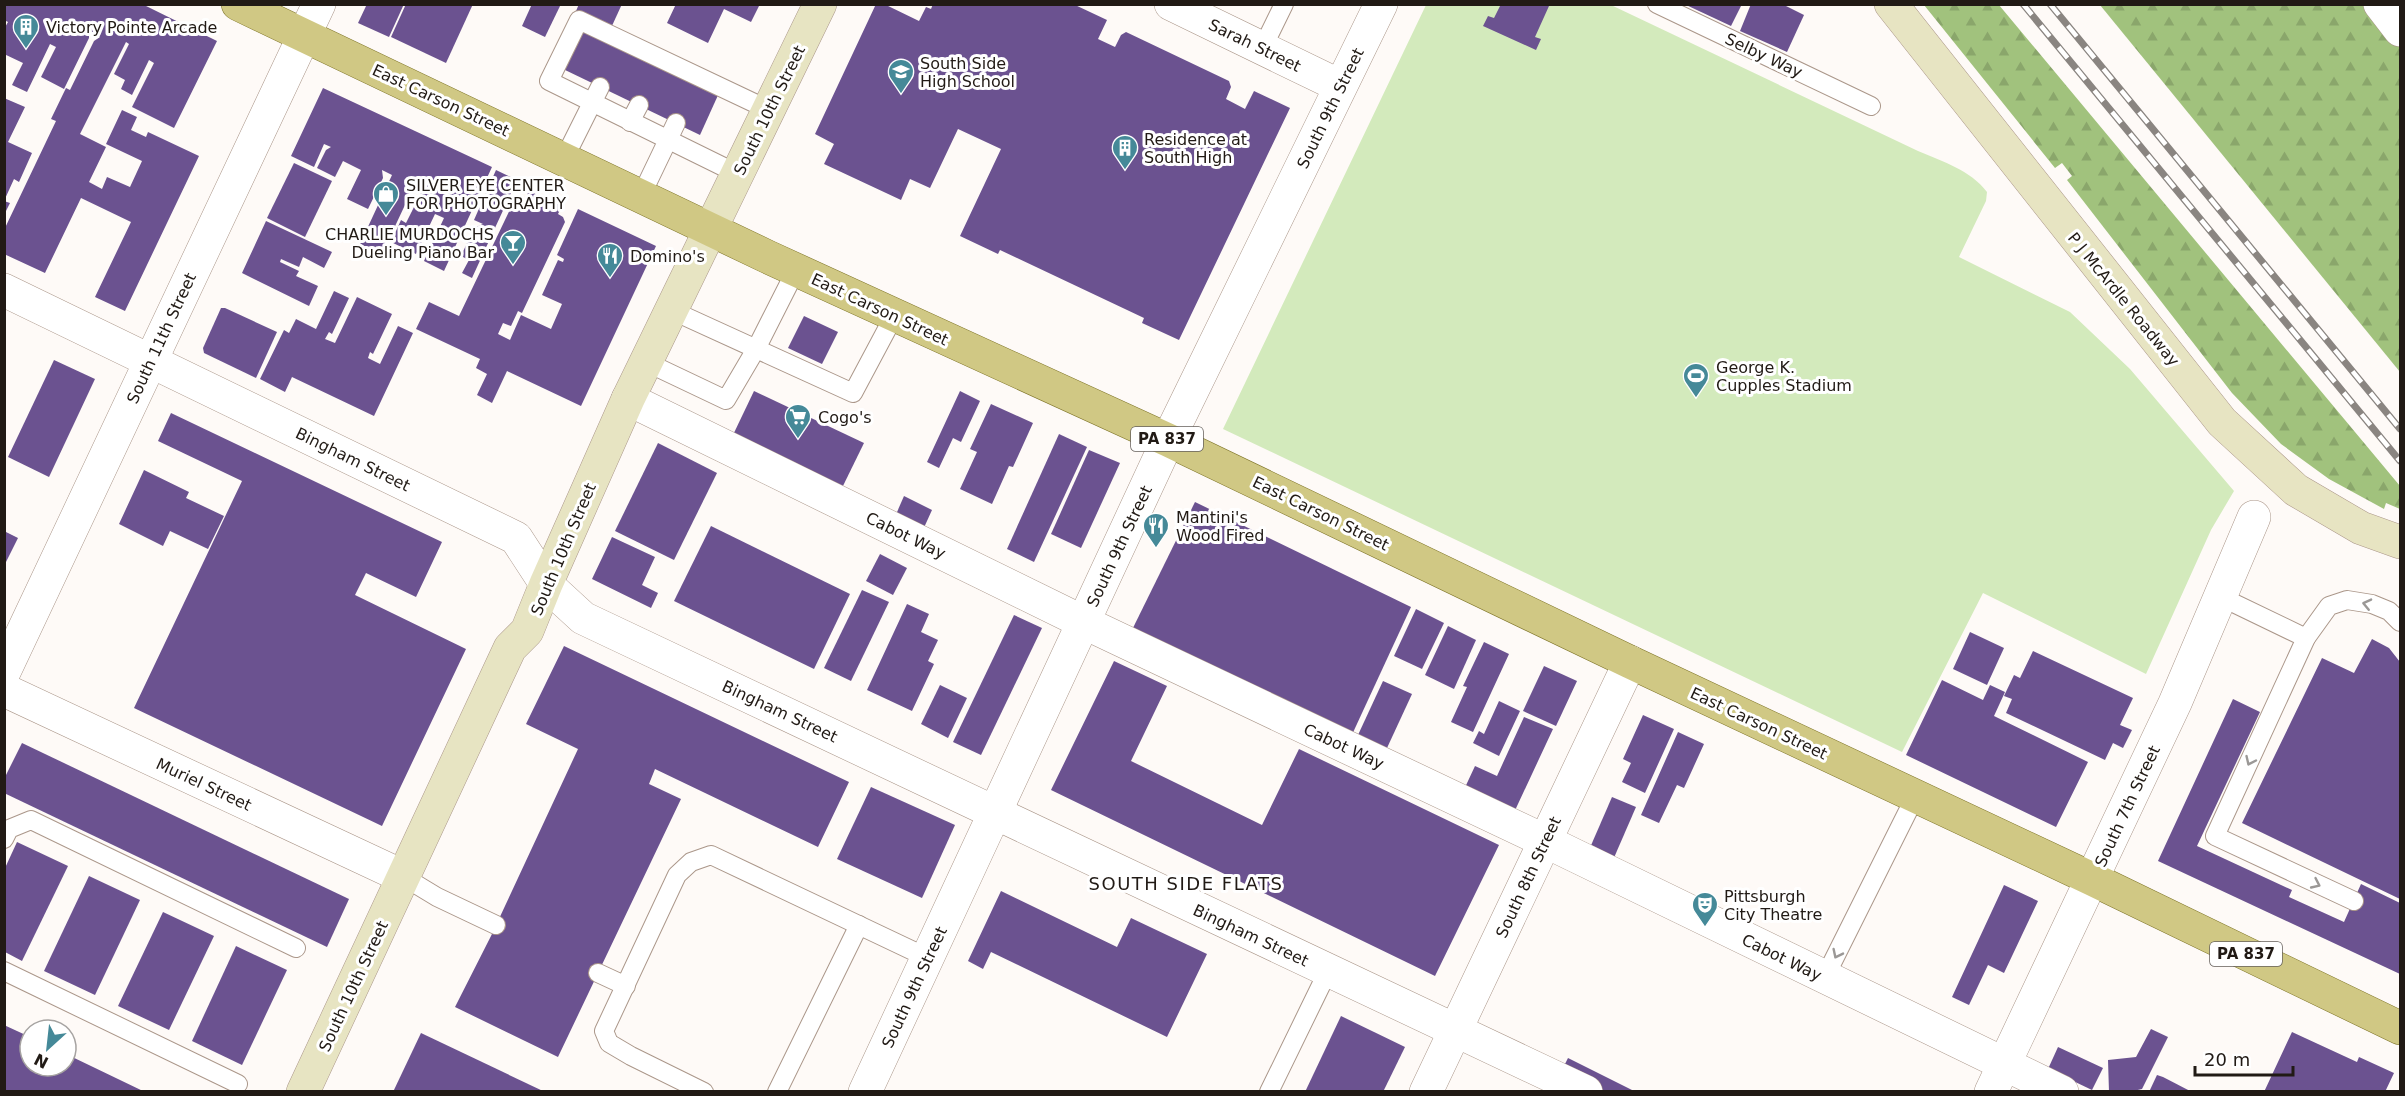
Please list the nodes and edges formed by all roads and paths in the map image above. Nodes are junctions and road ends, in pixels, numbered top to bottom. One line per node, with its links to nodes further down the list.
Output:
1 (238, 4): 11 (main road, East Carson Street / PA 837)
2 (319, 4): 11 (street, South 11th Street)
3 (820, 4): 17 (main road, South 10th Street)
4 (1170, 4): 12 (street, Sarah Street)
5 (1284, 4): 12 (lane)
6 (1381, 4): 13 (street, South 9th Street)
7 (1657, 4): 16 (lane, Selby Way)
8 (1891, 4): 35 (main road, P J McArdle Roadway)
9 (2380, 4): 10 (street)
10 (2400, 30)
11 (304, 36): 21 (main road, East Carson Street / PA 837); 30 (street, South 11th Street)
12 (1262, 48): 13 (street, Sarah Street)
13 (1340, 86): 33 (street, South 9th Street)
14 (596, 94): 17 (lane); 18 (lane); 21 (lane)
15 (639, 105): 18 (lane)
16 (1871, 105)
17 (769, 110): 22 (main road, South 10th Street)
18 (630, 122): 20 (lane)
19 (676, 123): 20 (lane)
20 (668, 140): 22 (lane); 23 (lane)
21 (564, 159): 23 (main road, East Carson Street / PA 837)
22 (738, 174): 24 (main road, South 10th Street)
23 (641, 196): 24 (main road, East Carson Street / PA 837)
24 (712, 230): 25 (main road, East Carson Street / PA 837); 27 (main road, South 10th Street)
25 (796, 270): 28 (main road, East Carson Street / PA 837); 29 (lane)
26 (4, 290): 30 (street, Bingham Street)
27 (671, 310): 29 (lane); 31 (main road, South 10th Street)
28 (894, 316): 29 (lane); 33 (main road, East Carson Street / PA 837)
29 (756, 349): 31 (lane)
30 (150, 362): 36 (street, Bingham Street); 42 (street, South 11th Street)
31 (646, 362): 32 (main road, South 10th Street)
32 (628, 399): 36 (main road, South 10th Street); 38 (street, Cabot Way)
33 (1168, 440): 38 (street, South 9th Street); 41 (main road, East Carson Street / PA 837)
34 (2254, 517): 37 (street, South 7th Street)
35 (2400, 542)
36 (546, 584): 45 (street, Bingham Street); 48 (main road, South 10th Street)
37 (2221, 597): 40 (lane); 49 (street, South 7th Street)
38 (1083, 622): 45 (street, South 9th Street); 47 (street, Cabot Way)
39 (2400, 622): 40 (lane, one-way to 40)
40 (2306, 638): 50 (lane, one-way to 50)
41 (1630, 662): 44 (main road, East Carson Street / PA 837); 47 (street, South 8th Street)
42 (4, 672)
43 (4, 690): 48 (street, Muriel Street)
44 (1915, 797): 49 (main road, East Carson Street / PA 837); 58 (lane, one-way to 58)
45 (995, 814): 54 (street, South 9th Street); 56 (street, Bingham Street)
46 (4, 839): 53 (lane)
47 (1545, 841): 58 (street, Cabot Way); 61 (street, South 8th Street)
48 (404, 877): 51 (lane); 64 (main road, South 10th Street)
49 (2092, 879): 60 (main road, East Carson Street / PA 837); 62 (street, South 7th Street)
50 (2354, 902)
51 (496, 925)
52 (859, 925): 54 (lane); 59 (lane); 66 (lane)
53 (296, 948)
54 (928, 958): 67 (street, South 9th Street)
55 (4, 971): 63 (lane)
56 (1328, 971): 61 (street, Bingham Street); 68 (lane)
57 (598, 973): 59 (lane)
58 (1825, 977): 62 (street, Cabot Way)
59 (626, 986): 65 (lane)
60 (2400, 1028)
61 (1456, 1030): 69 (street, South 8th Street); 70 (street, Bingham Street)
62 (1998, 1078): 71 (street, Cabot Way)
63 (238, 1084)
64 (303, 1092)
65 (704, 1092)
66 (777, 1092)
67 (865, 1092)
68 (1269, 1092)
69 (1426, 1092)
70 (1586, 1092)
71 (2062, 1092)

